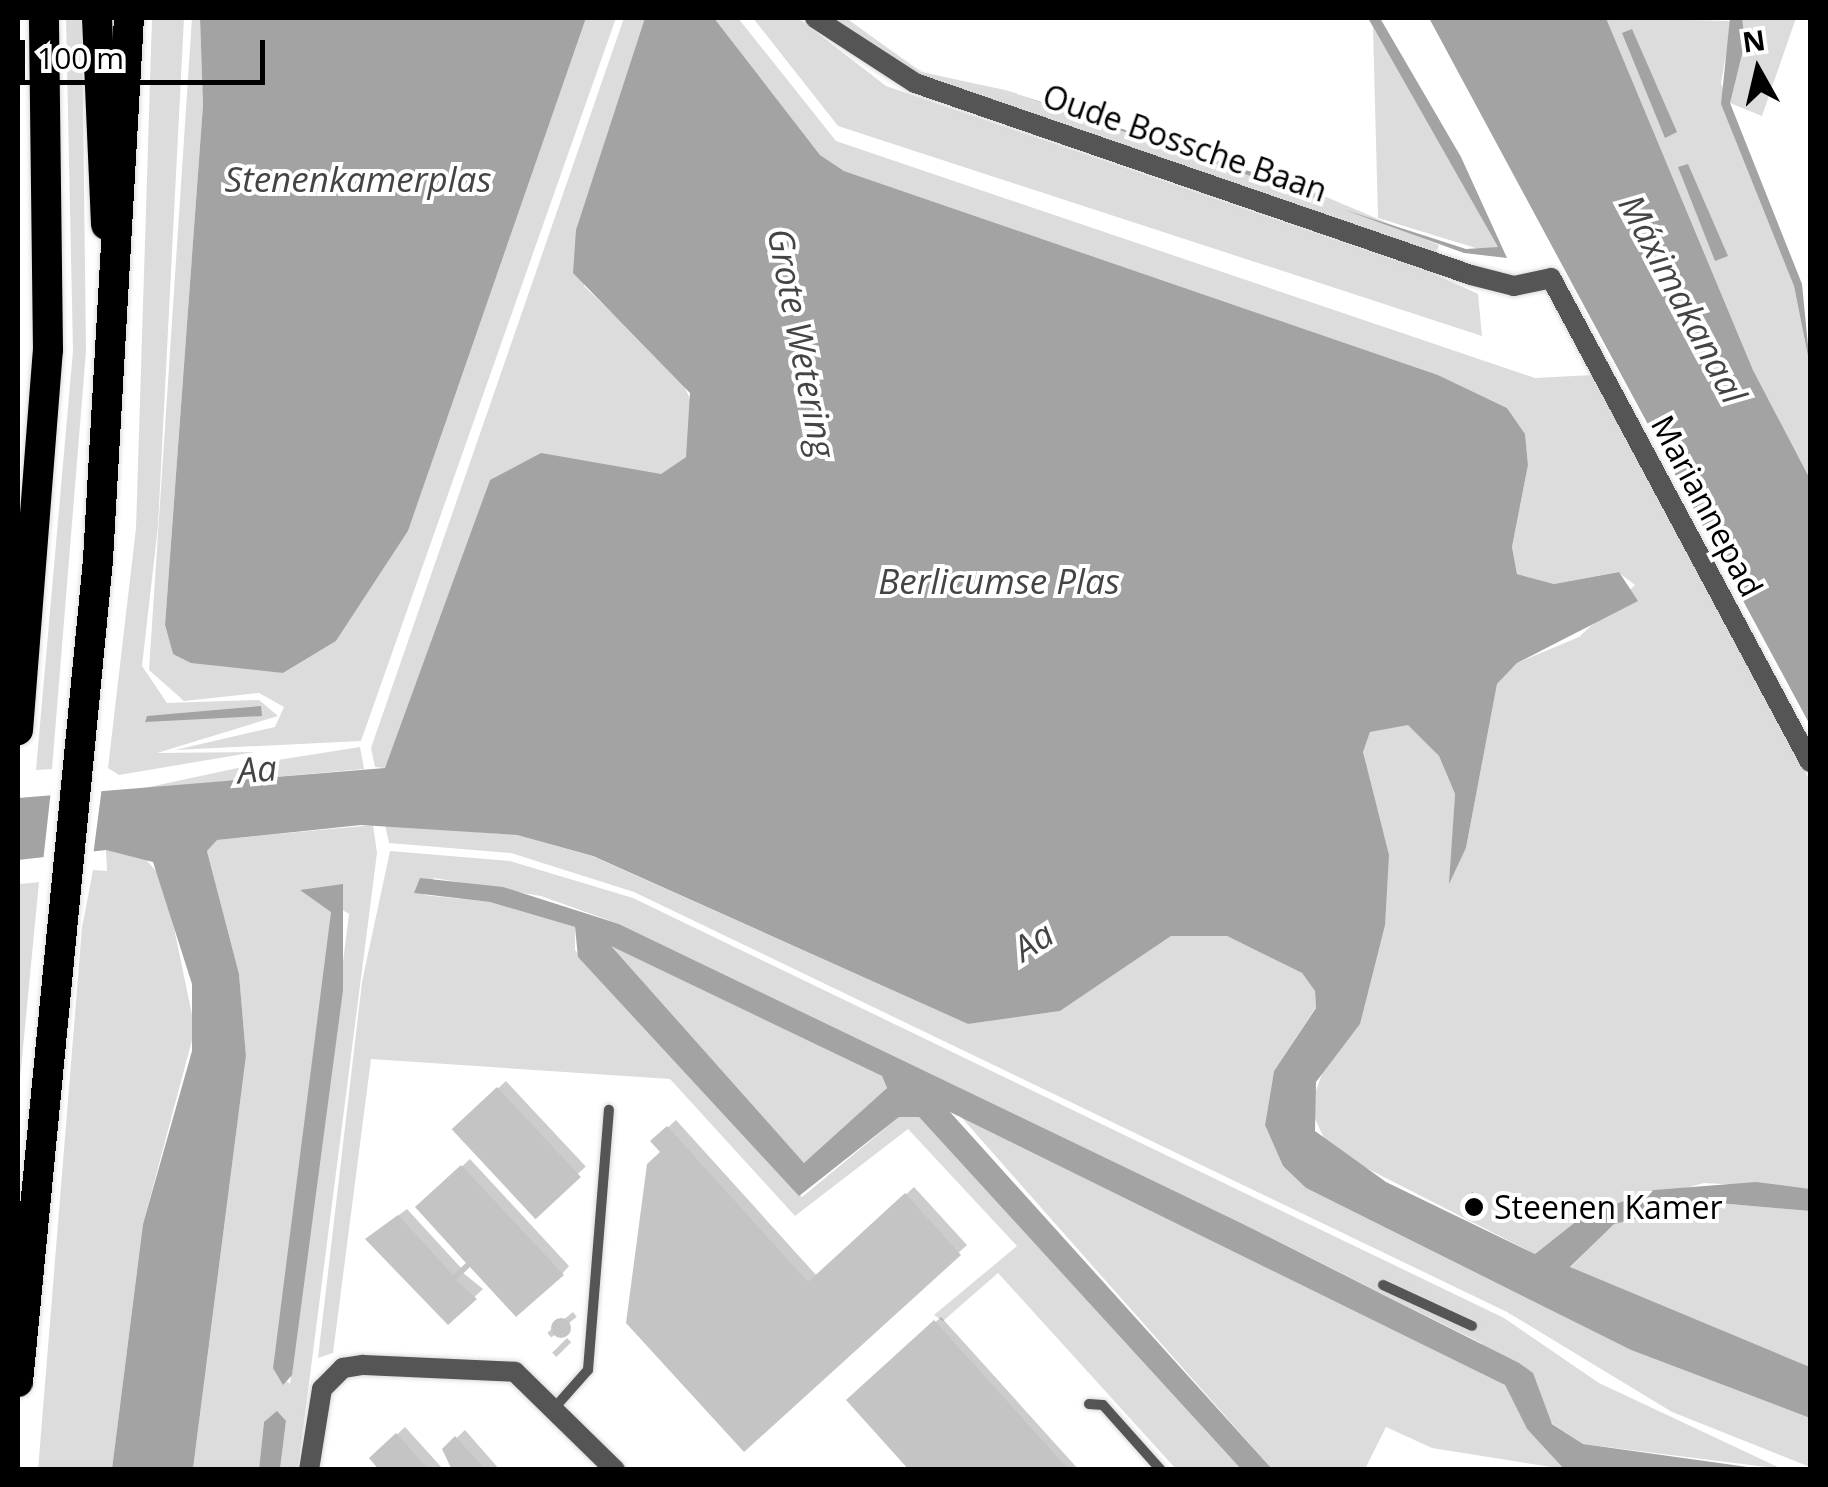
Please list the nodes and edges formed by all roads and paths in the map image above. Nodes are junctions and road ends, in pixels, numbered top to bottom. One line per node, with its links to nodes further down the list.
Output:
1 (44, 18): 7 (highway)
2 (97, 18): 6 (highway)
3 (130, 18): 6 (highway)
4 (815, 18): 5 (street, Oude Bossche Baan)
5 (1551, 278): 8 (street, Mariannepad)
6 (111, 298): 12 (highway)
7 (18, 730)
8 (1810, 762)
9 (609, 1110): 14 (lane)
10 (1383, 1285): 11 (lane)
11 (1472, 1326)
12 (18, 1382)
13 (1089, 1404): 17 (lane)
14 (557, 1405): 15 (street); 16 (street)
15 (309, 1470)
16 (615, 1470)
17 (1161, 1470)

